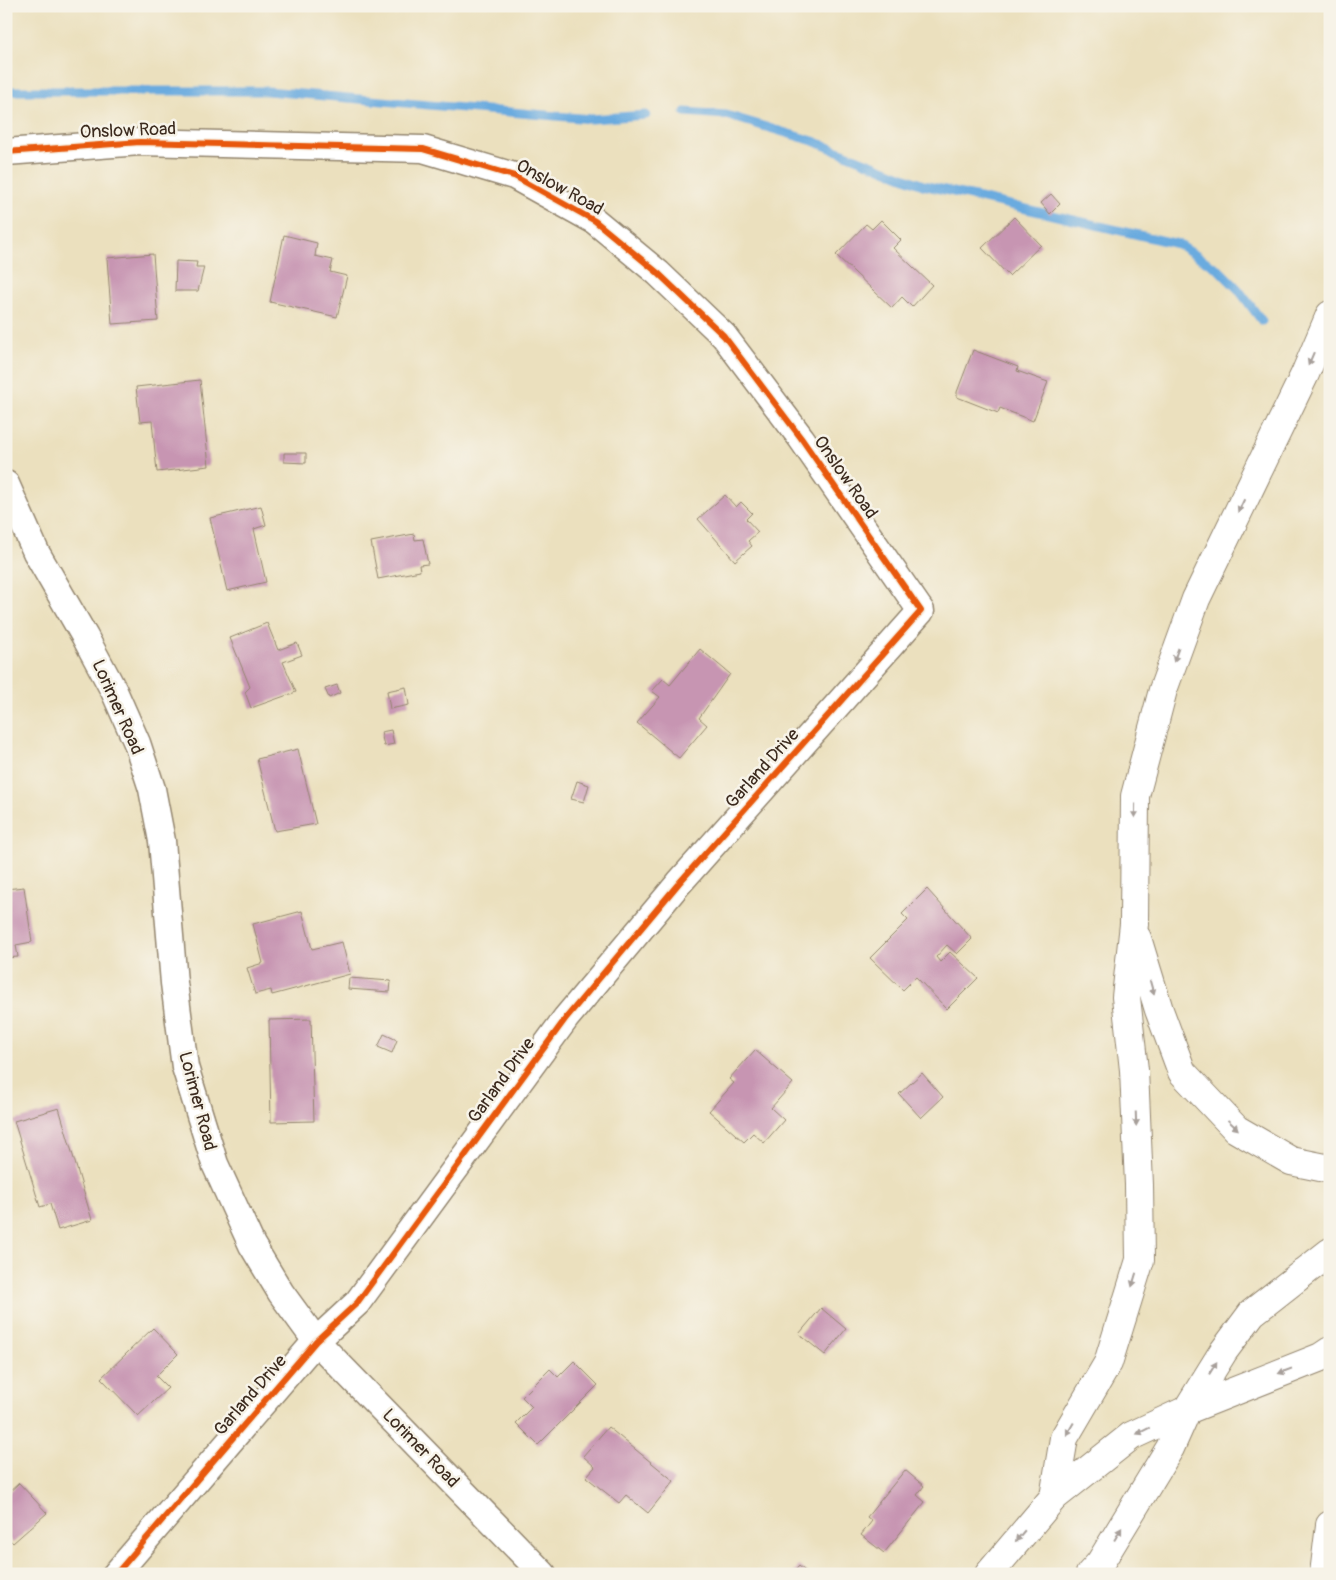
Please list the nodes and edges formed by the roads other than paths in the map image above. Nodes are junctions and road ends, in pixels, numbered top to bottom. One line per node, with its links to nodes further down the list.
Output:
1 (6, 152): 4 (street, Onslow Road)
2 (1330, 314): 5 (main road, one-way to 5)
3 (6, 484): 8 (street, Lorimer Road)
4 (921, 611): 8 (street, Garland Drive)
5 (1134, 924): 6 (main road, one-way to 6); 11 (main road, one-way to 11)
6 (1330, 1169)
7 (1330, 1252): 10 (main road, one-way to 7)
8 (316, 1341): 13 (street, Garland Drive); 14 (street, Lorimer Road)
9 (1330, 1351): 10 (main road, one-way to 10)
10 (1187, 1410): 11 (main road, one-way to 11); 16 (main road, one-way to 10)
11 (1054, 1497): 15 (main road, one-way to 15)
12 (1330, 1525): 17 (main road)
13 (116, 1574)
14 (543, 1574)
15 (989, 1574)
16 (1090, 1574)
17 (1324, 1574)

